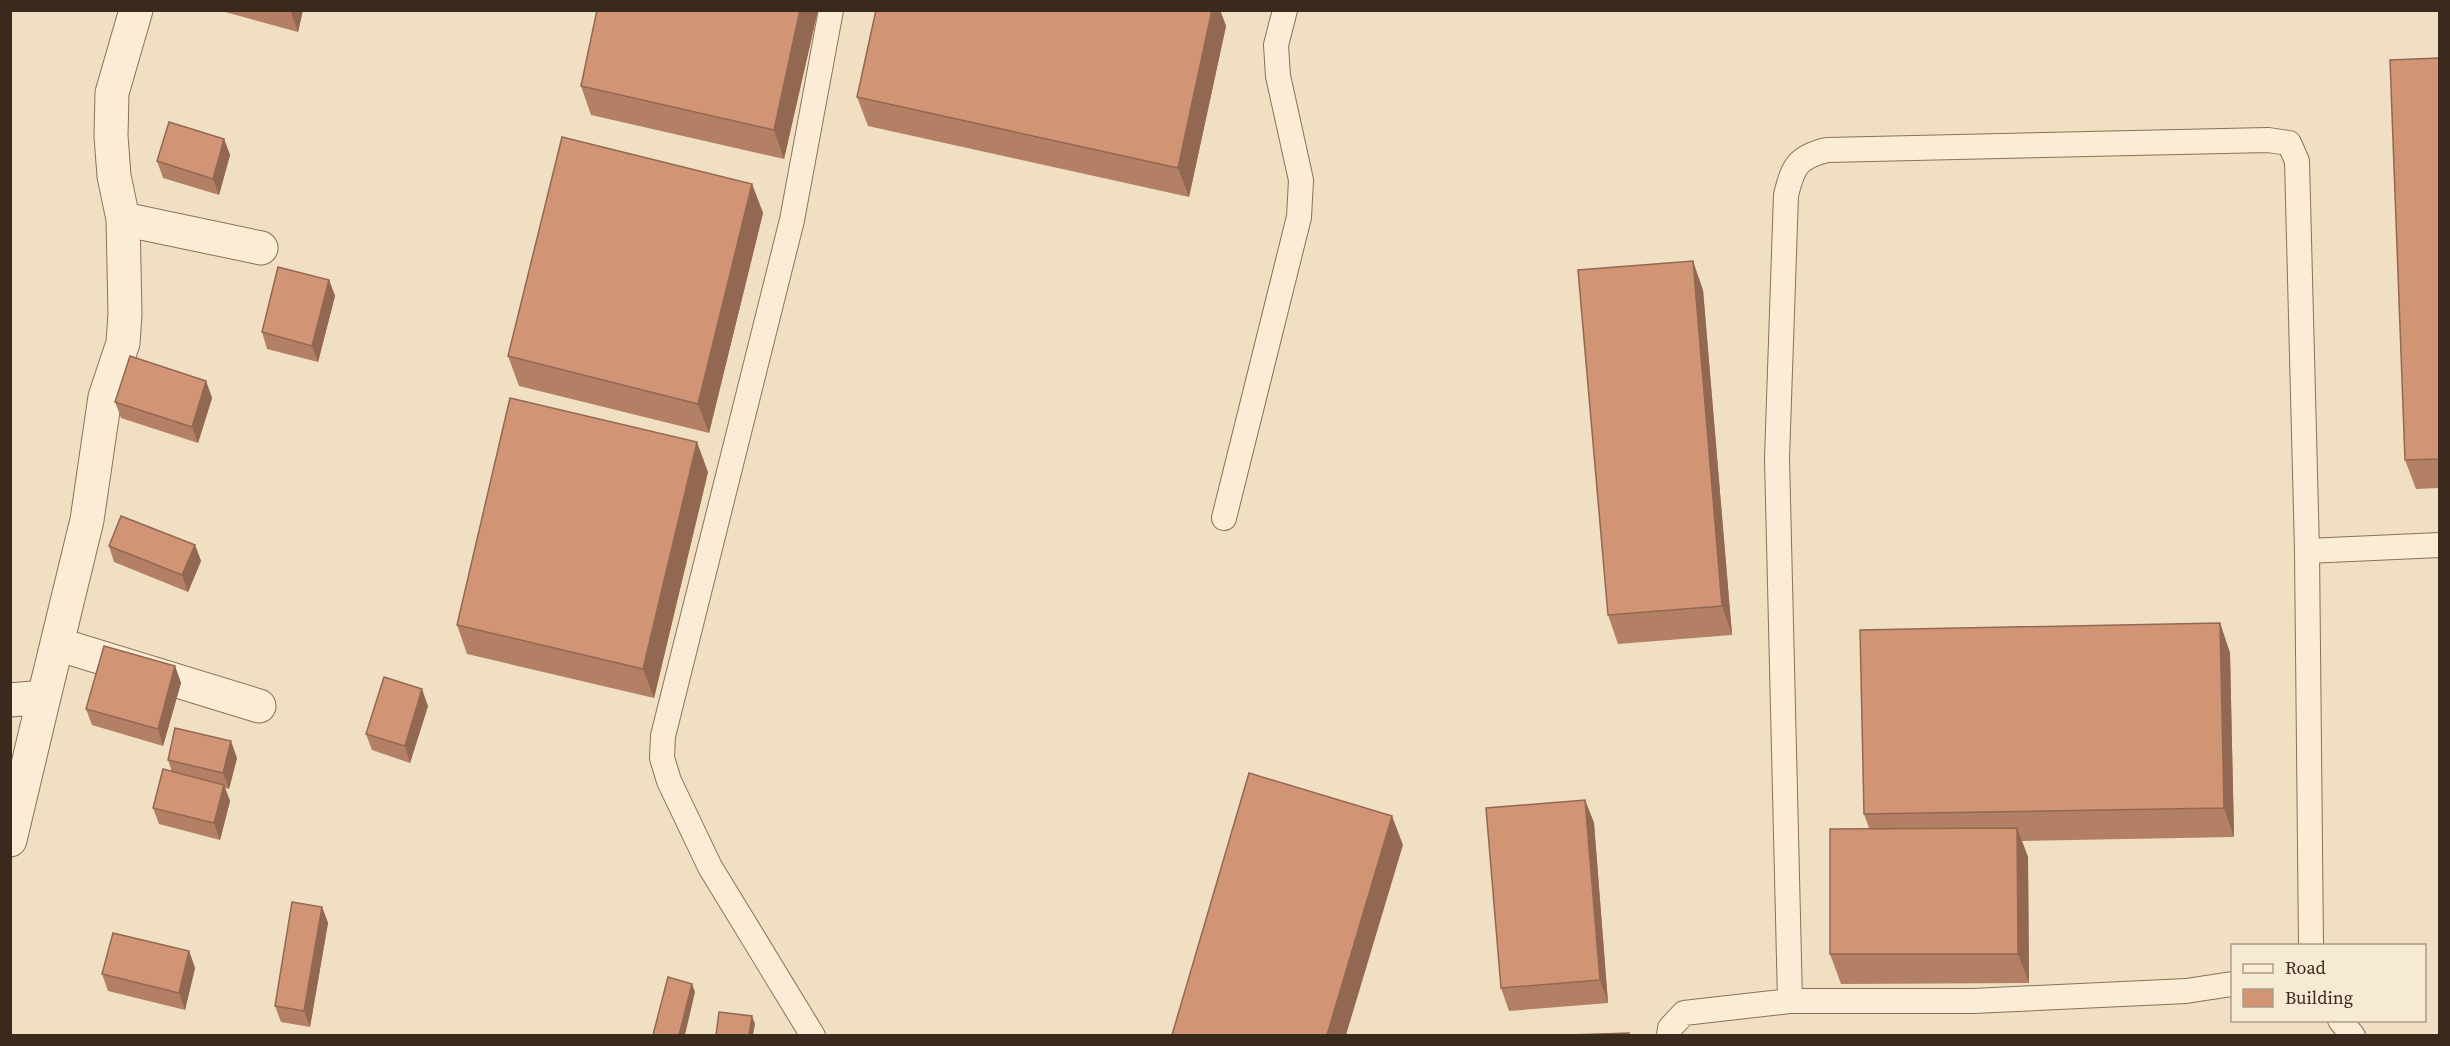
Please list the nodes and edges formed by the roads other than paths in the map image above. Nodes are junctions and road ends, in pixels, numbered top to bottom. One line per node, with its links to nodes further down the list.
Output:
1 (136, 10): 4 (street)
2 (831, 10): 18 (lane)
3 (1285, 10): 6 (lane)
4 (123, 219): 5 (street); 9 (street)
5 (261, 248)
6 (1224, 518)
7 (2439, 545): 8 (lane)
8 (2307, 551): 14 (lane); 16 (lane)
9 (57, 644): 10 (street); 12 (street)
10 (44, 697): 11 (street); 13 (street)
11 (10, 700)
12 (259, 706)
13 (10, 840)
14 (2311, 944)
15 (2231, 984): 16 (lane)
16 (1790, 1001): 19 (lane)
17 (2342, 1022): 20 (lane)
18 (813, 1035)
19 (1669, 1035)
20 (2353, 1035)

